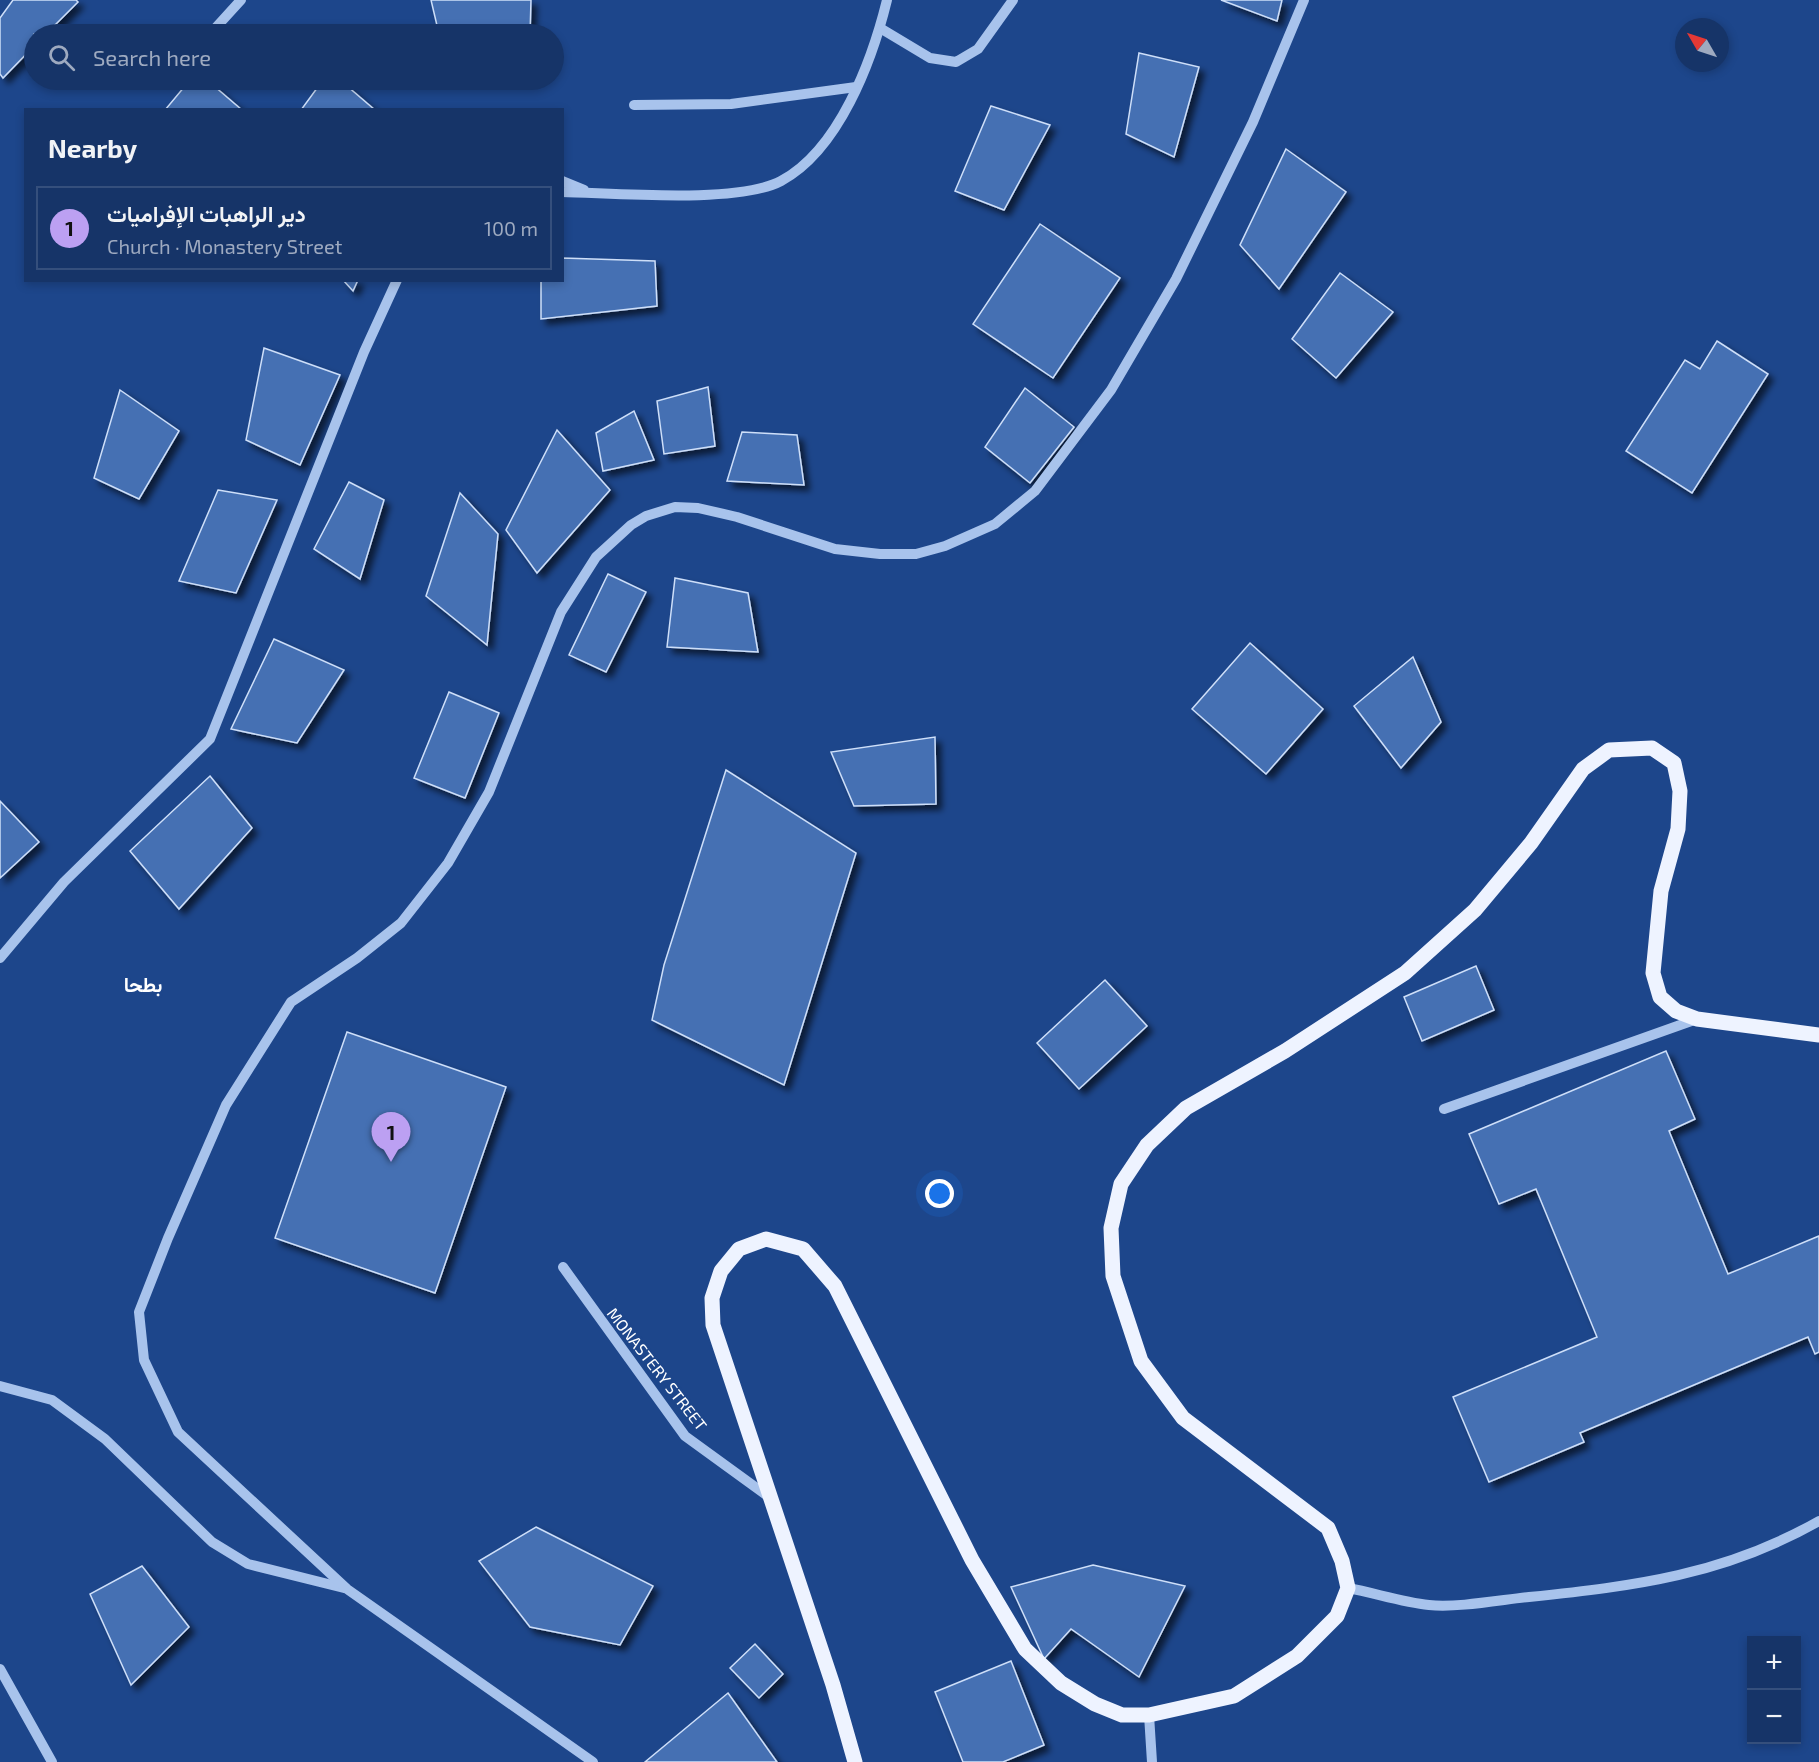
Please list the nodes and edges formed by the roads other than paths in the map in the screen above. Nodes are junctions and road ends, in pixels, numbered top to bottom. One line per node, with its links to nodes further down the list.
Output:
1 (241, 0): 5 (street)
2 (887, 0): 6 (street)
3 (1013, 0): 6 (street)
4 (1304, 0): 22 (street)
5 (219, 24)
6 (880, 28): 7 (street)
7 (856, 87): 8 (street); 11 (street)
8 (634, 105)
9 (564, 182): 11 (street)
10 (564, 192): 11 (street)
11 (589, 192)
12 (396, 282): 13 (street)
13 (0, 958)
14 (1697, 1020): 15 (main road); 16 (street); 21 (main road)
15 (1819, 1035)
16 (1444, 1109)
17 (563, 1268): 19 (street, MONASTERY STREET)
18 (0, 1386): 22 (street)
19 (769, 1497): 24 (main road); 27 (main road)
20 (1819, 1521): 21 (street)
21 (1348, 1588): 24 (main road)
22 (347, 1589): 26 (street)
23 (0, 1669): 25 (street)
24 (1149, 1715): 28 (street)
25 (52, 1762)
26 (593, 1762)
27 (855, 1762)
28 (1152, 1762)

